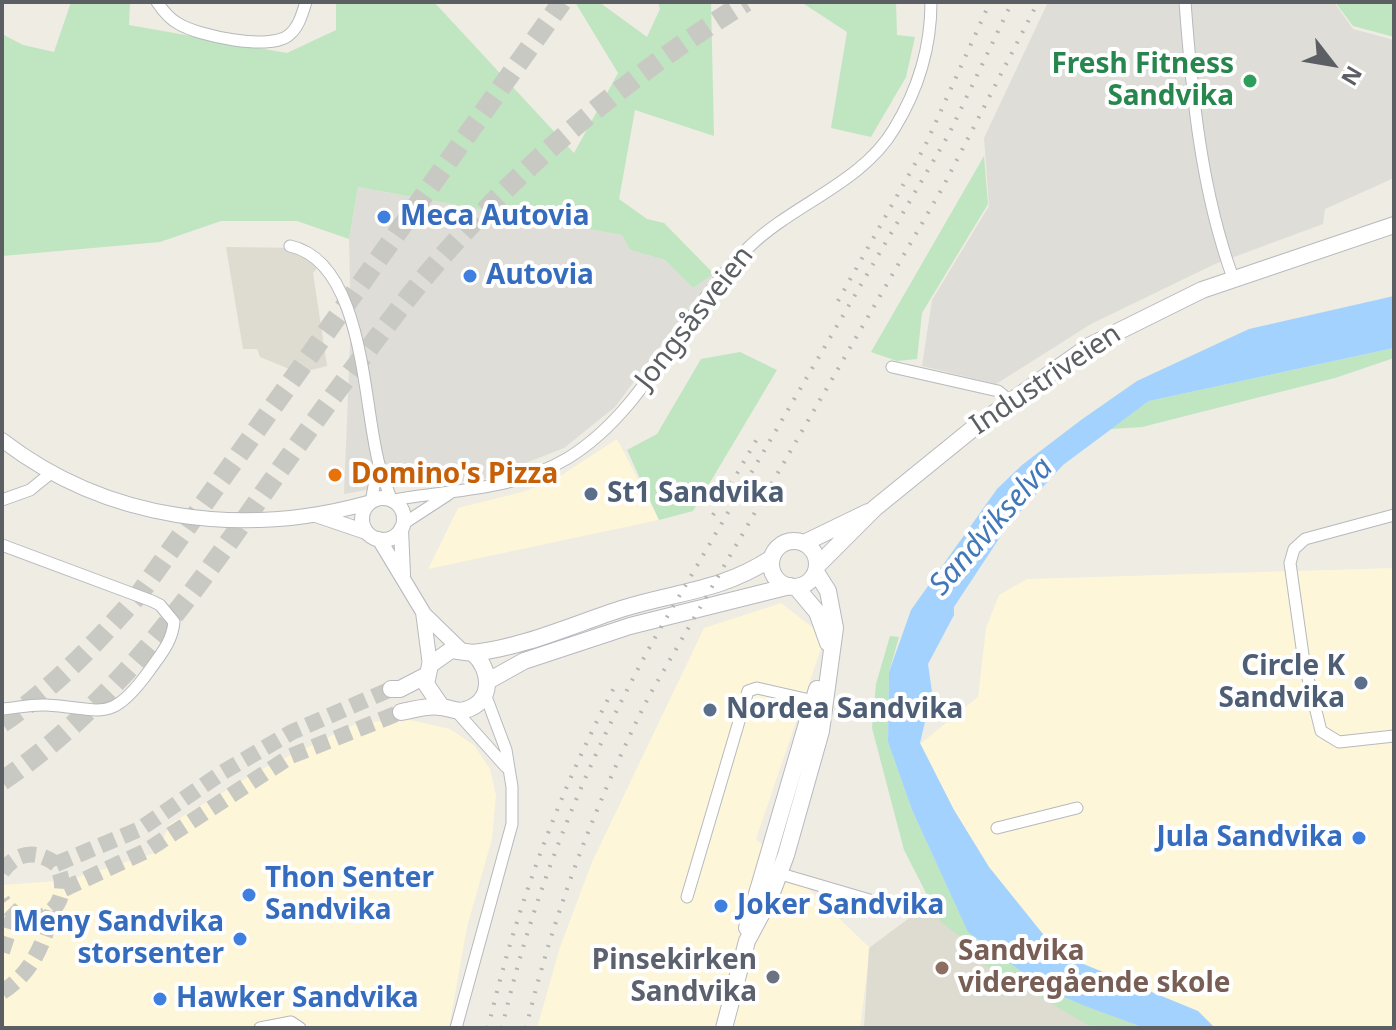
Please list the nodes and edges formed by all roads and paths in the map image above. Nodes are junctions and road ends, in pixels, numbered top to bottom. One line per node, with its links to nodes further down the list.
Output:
1 (157, 2): 2 (street)
2 (306, 2)
3 (931, 2): 13 (street, Jongsåsveien)
4 (1185, 2): 7 (street)
5 (1394, 225): 7 (main road, Industriveien)
6 (290, 246): 11 (street)
7 (1233, 278): 9 (main road, Industriveien)
8 (892, 367): 9 (street)
9 (1009, 400): 17 (main road, Industriveien)
10 (2, 440): 12 (street)
11 (379, 464): 15 (street); 16 (street)
12 (51, 473): 14 (street); 18 (street)
13 (450, 494): 15 (street, Jongsåsveien); 20 (street, Jongsåsveien)
14 (2, 500)
15 (392, 500): 16 (street); 20 (street)
16 (370, 502): 18 (street); 21 (street)
17 (875, 508): 22 (main road, Industriveien); 25 (main road, Industriveien)
18 (315, 515): 21 (street)
19 (1394, 515): 37 (street)
20 (402, 527): 21 (street); 26 (street)
21 (372, 535): 26 (street)
22 (804, 543): 24 (main road); 25 (main road)
23 (2, 545): 34 (street)
24 (772, 558): 27 (main road); 29 (main road)
25 (817, 569): 27 (main road); 41 (main road)
26 (403, 575): 28 (street)
27 (793, 586): 31 (main road); 33 (main road)
28 (423, 612): 29 (street); 30 (street)
29 (466, 651): 30 (main road); 31 (main road)
30 (428, 670): 32 (main road); 35 (main road)
31 (486, 687): 35 (main road); 38 (street)
32 (391, 689)
33 (814, 701): 41 (main road); 42 (street)
34 (2, 709)
35 (448, 709): 36 (main road); 38 (street)
36 (401, 712)
37 (1394, 736)
38 (506, 768): 46 (street)
39 (1077, 808): 40 (street)
40 (1000, 827)
41 (772, 871): 43 (street); 47 (main road)
42 (687, 897)
43 (890, 906)
44 (260, 1028): 45 (street)
45 (300, 1028)
46 (456, 1028)
47 (724, 1028)

